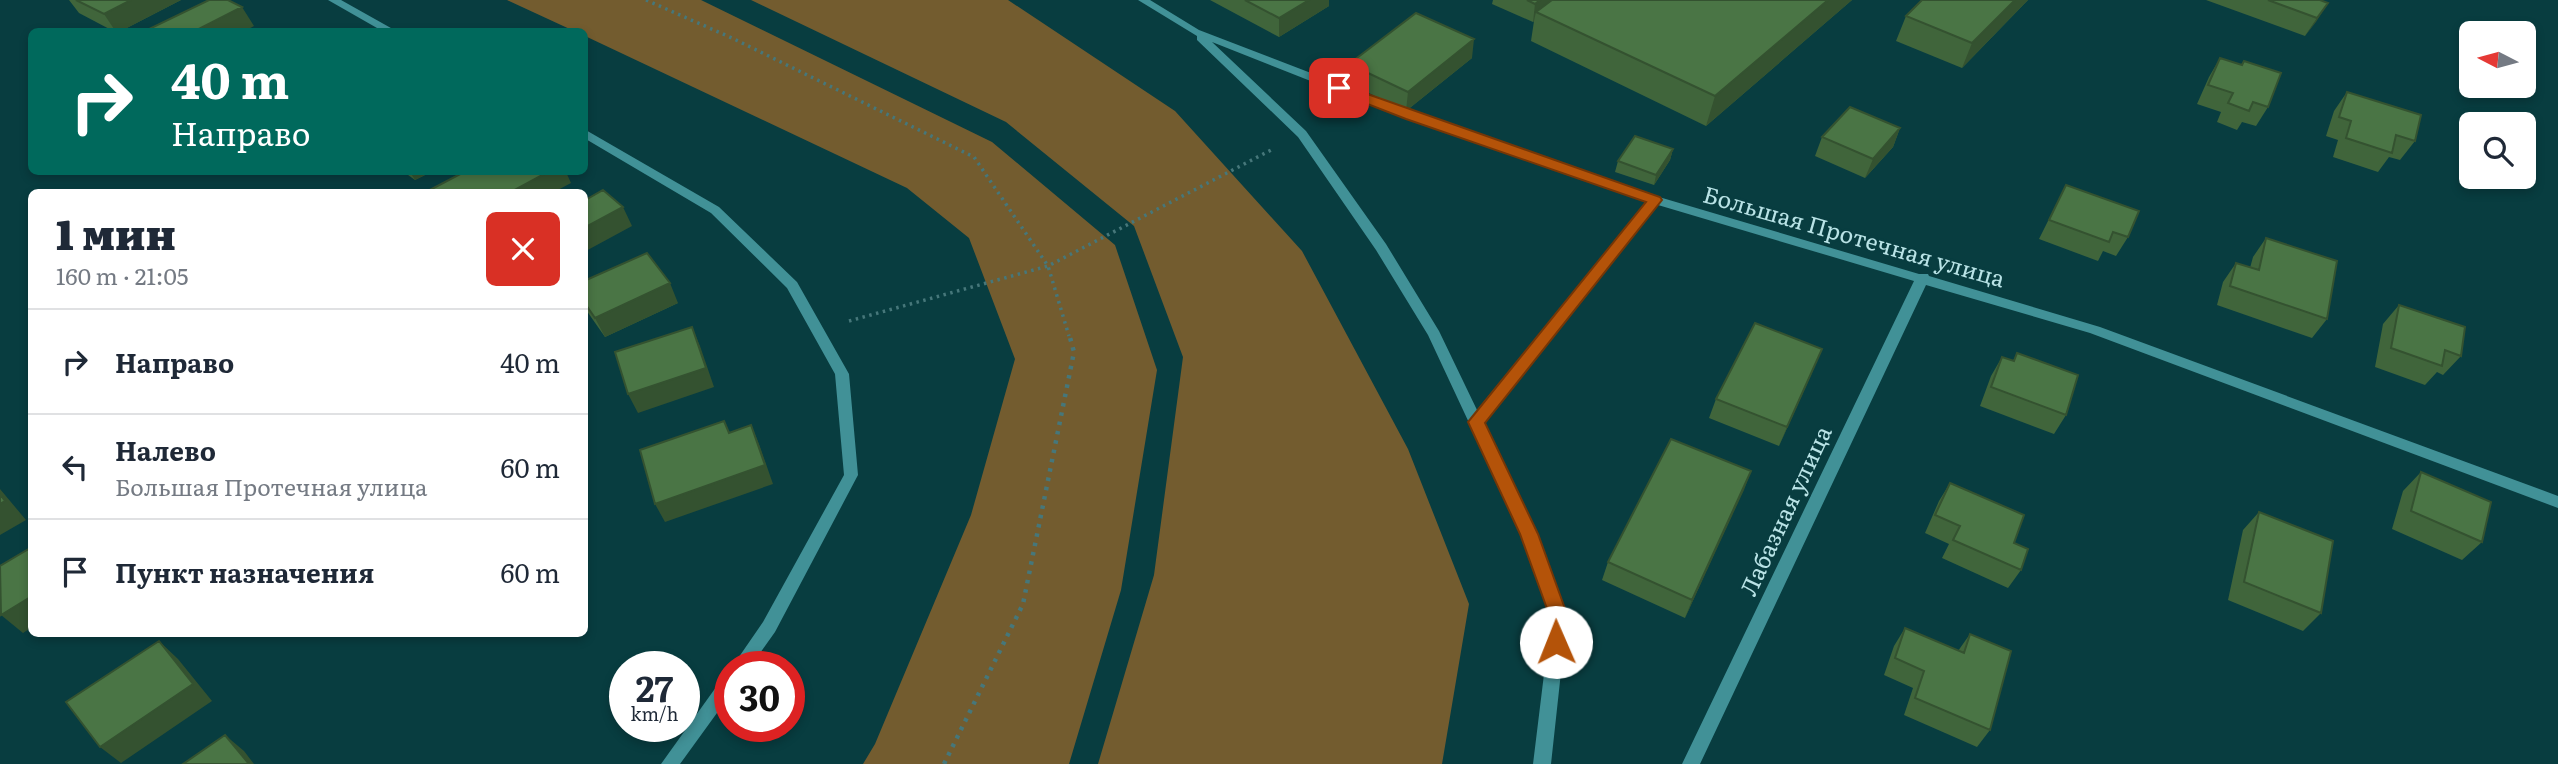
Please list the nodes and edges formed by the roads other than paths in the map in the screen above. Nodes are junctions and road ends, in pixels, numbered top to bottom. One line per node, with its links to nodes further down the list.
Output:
1 (333, 0): 3 (street)
2 (1143, 0): 4 (street, Большая Протечная улица)
3 (386, 28)
4 (1195, 32): 6 (street, Большая Протечная улица); 8 (street)
5 (588, 135): 10 (street)
6 (1655, 200): 7 (street, Большая Протечная улица); 8 (street)
7 (1923, 278): 9 (street, Большая Протечная улица); 14 (street, Лабазная улица)
8 (1476, 422): 13 (street)
9 (2558, 502)
10 (751, 651)
11 (714, 703): 12 (street)
12 (670, 764)
13 (1542, 764)
14 (1691, 764)

